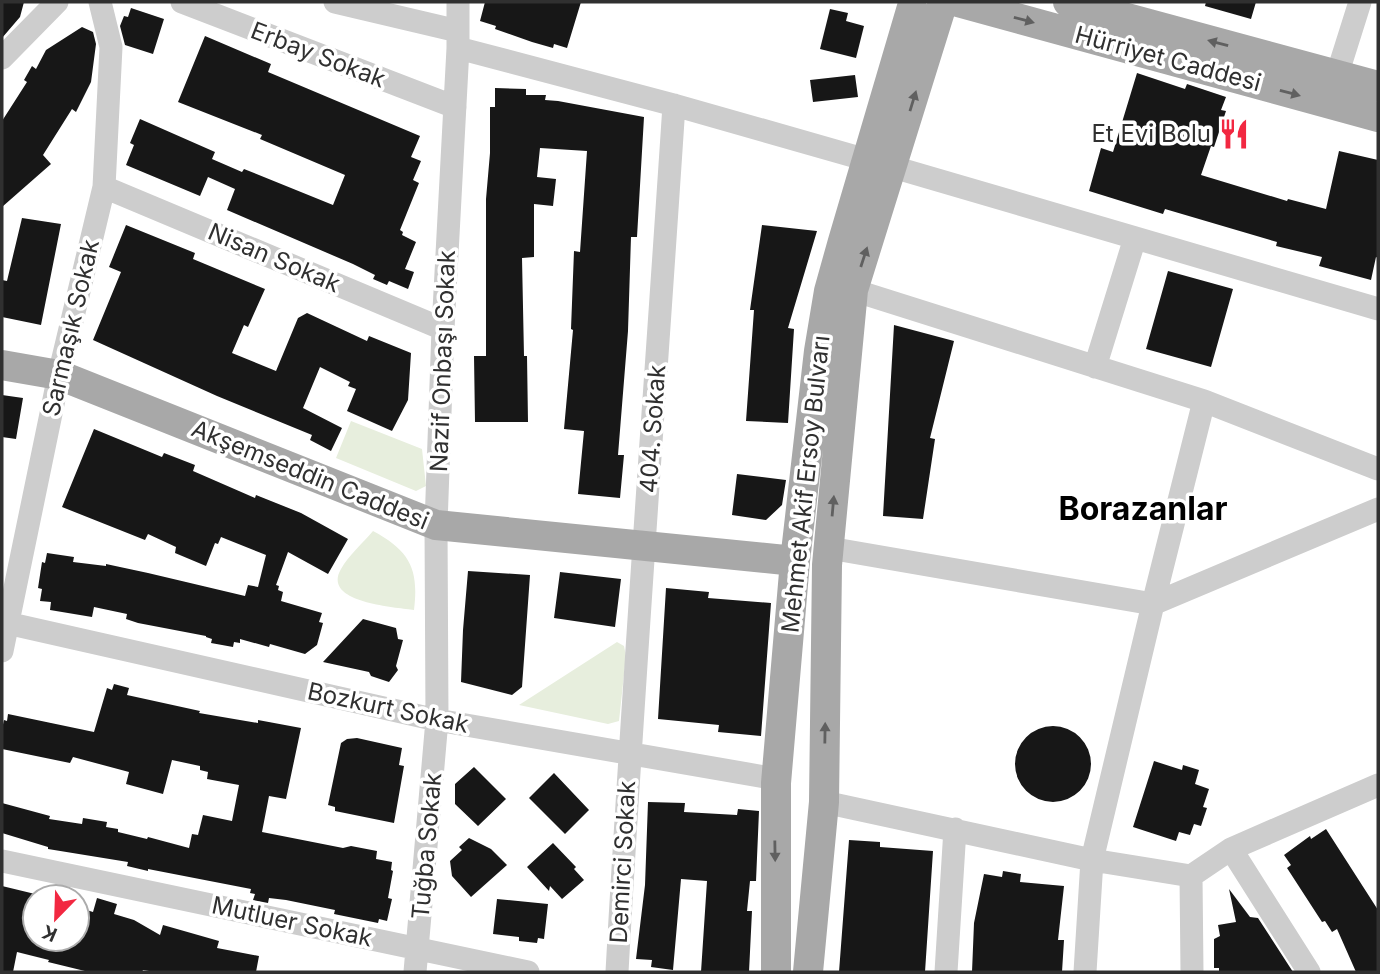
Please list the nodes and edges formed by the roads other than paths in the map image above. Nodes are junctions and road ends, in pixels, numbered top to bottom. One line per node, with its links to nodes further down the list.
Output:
1 (57, 2): 10 (street)
2 (100, 2): 17 (street, Sarmaşık Sokak)
3 (182, 2): 14 (street, Erbay Sokak)
4 (335, 2): 9 (street)
5 (457, 2): 9 (street, Nazif Onbaşı Sokak)
6 (1068, 2): 11 (main road, Hürriyet Caddesi, one-way to 6)
7 (1360, 2): 11 (street)
8 (935, 5): 15 (main road, Hürriyet Caddesi, one-way to 15); 16 (main road, Mehmet Akif Ersoy Bulvarı)
9 (458, 39): 13 (street); 14 (street, Nazif Onbaşı Sokak)
10 (2, 58)
11 (1337, 75): 12 (main road, Hürriyet Caddesi)
12 (1378, 86)
13 (674, 105): 16 (street); 29 (street, 404. Sokak)
14 (455, 107): 21 (street, Nazif Onbaşı Sokak)
15 (1378, 117)
16 (880, 163): 18 (street); 19 (main road, Mehmet Akif Ersoy Bulvarı, one-way to 16); 31 (main road, Mehmet Akif Ersoy Bulvarı)
17 (104, 187): 21 (street, Nisan Sokak); 24 (street, Sarmaşık Sokak)
18 (1135, 238): 20 (street); 23 (street)
19 (853, 290): 23 (street); 30 (main road, Mehmet Akif Ersoy Bulvarı, one-way to 19)
20 (1378, 309)
21 (443, 329): 28 (street, Nazif Onbaşı Sokak)
22 (2, 365): 24 (main road, Akşemseddin Caddesi)
23 (1095, 368): 25 (street)
24 (59, 375): 28 (main road, Akşemseddin Caddesi); 33 (street, Sarmaşık Sokak)
25 (1204, 401): 26 (street); 32 (street)
26 (1378, 468)
27 (1378, 509): 32 (street)
28 (436, 525): 29 (main road, Akşemseddin Caddesi); 35 (street, Nazif Onbaşı Sokak)
29 (645, 545): 31 (main road, Akşemseddin Caddesi); 36 (street, 404. Sokak)
30 (829, 548): 32 (street); 39 (main road, Mehmet Akif Ersoy Bulvarı, one-way to 30)
31 (796, 561): 37 (main road, Mehmet Akif Ersoy Bulvarı)
32 (1153, 604): 42 (street)
33 (5, 623): 34 (street, Sarmaşık Sokak); 35 (street, Bozkurt Sokak)
34 (2, 651)
35 (437, 720): 36 (street, Bozkurt Sokak); 45 (street, Tuğba Sokak)
36 (629, 752): 37 (street, Bozkurt Sokak); 48 (street, Demirci Sokak)
37 (776, 782): 49 (main road, Mehmet Akif Ersoy Bulvarı, one-way to 49)
38 (1378, 785): 41 (street)
39 (824, 802): 40 (street); 50 (main road, Mehmet Akif Ersoy Bulvarı)
40 (954, 829): 42 (street); 51 (street)
41 (1231, 849): 44 (street); 54 (street)
42 (1093, 860): 44 (street); 52 (street)
43 (2, 861): 45 (street, Mutluer Sokak)
44 (1191, 876): 53 (street)
45 (419, 948): 46 (street, Tuğba Sokak); 47 (street, Mutluer Sokak)
46 (415, 972)
47 (528, 972)
48 (617, 972)
49 (776, 972)
50 (808, 972)
51 (946, 972)
52 (1085, 972)
53 (1192, 972)
54 (1309, 972)

